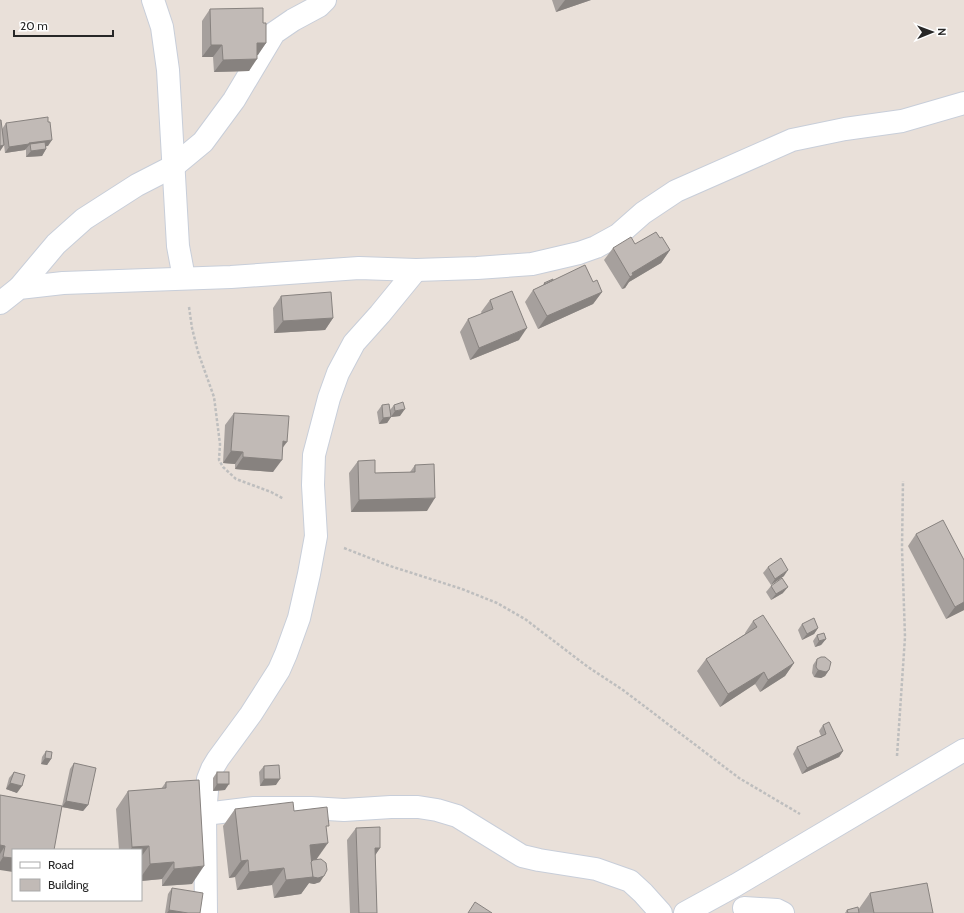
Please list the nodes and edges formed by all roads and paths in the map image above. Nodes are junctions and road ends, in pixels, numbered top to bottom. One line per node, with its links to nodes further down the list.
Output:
1 (153, 0): 4 (street)
2 (326, 0): 4 (street)
3 (964, 102): 5 (street)
4 (174, 166): 6 (street); 7 (street)
5 (416, 270): 6 (street); 11 (street)
6 (184, 278): 7 (street); 10 (path)
7 (19, 288): 8 (street)
8 (0, 303)
9 (903, 480): 13 (path)
10 (286, 501)
11 (316, 536): 14 (street); 15 (path)
12 (964, 750): 13 (street)
13 (895, 790): 15 (street)
14 (205, 814): 18 (street); 19 (street)
15 (828, 830): 16 (street)
16 (736, 885): 17 (street); 20 (street)
17 (745, 911): 21 (street)
18 (206, 913)
19 (661, 913)
20 (685, 913)
21 (783, 913)

